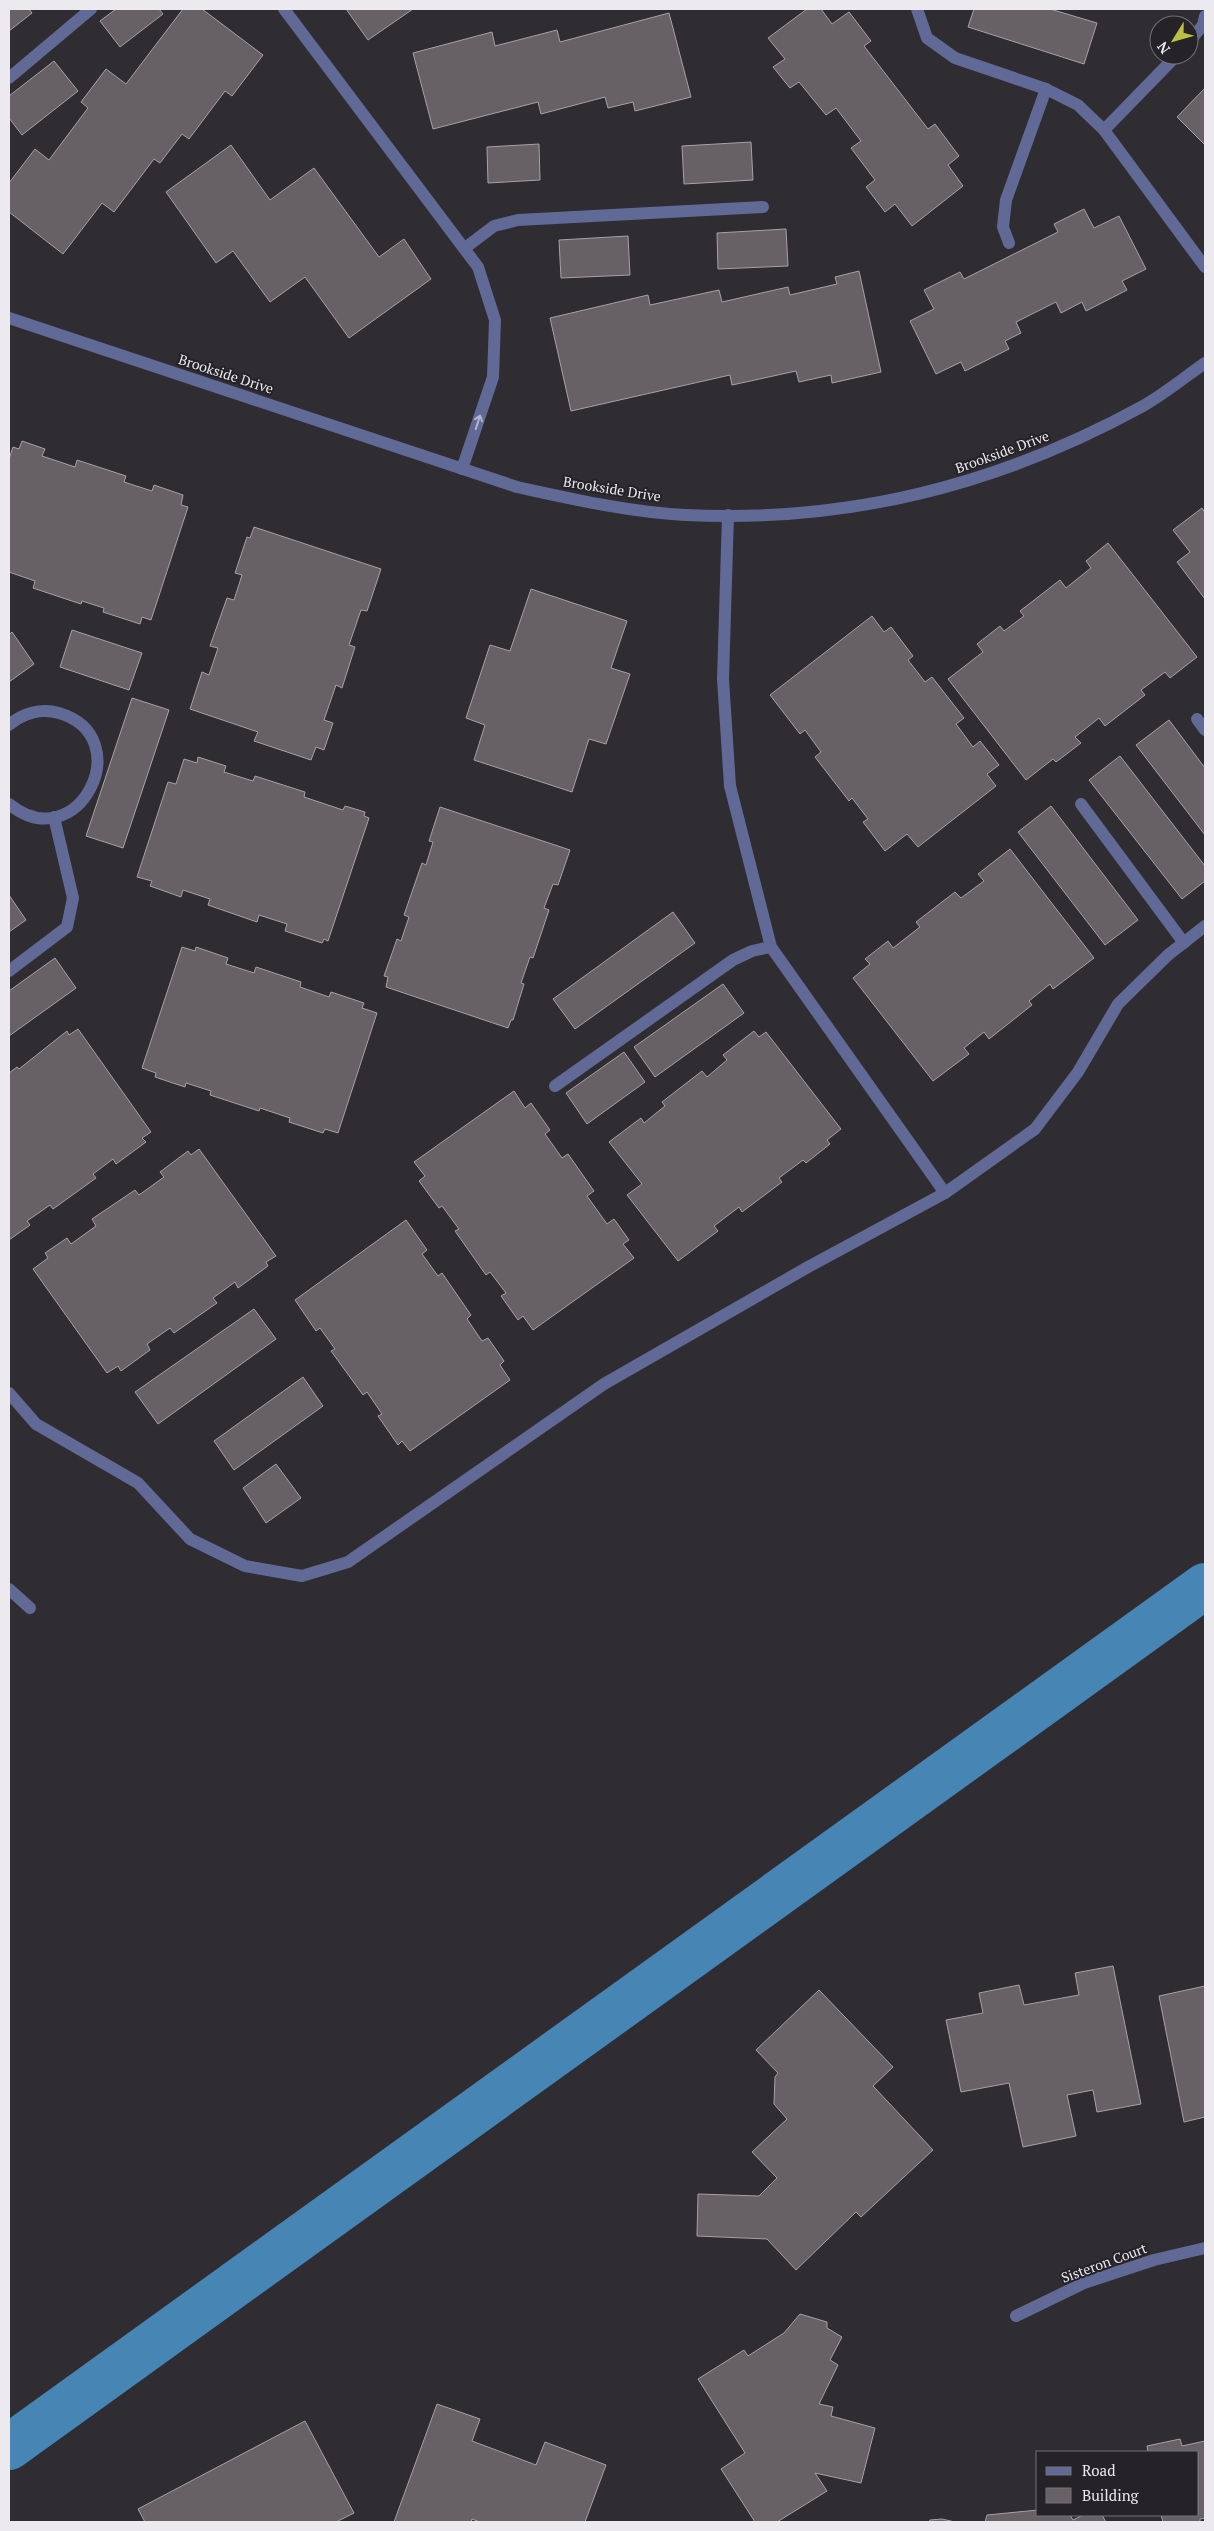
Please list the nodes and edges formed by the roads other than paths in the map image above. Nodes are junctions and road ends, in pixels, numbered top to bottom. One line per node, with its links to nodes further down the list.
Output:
1 (91, 9): 7 (street)
2 (284, 9): 12 (street)
3 (917, 9): 8 (street)
4 (1205, 16): 5 (street)
5 (1199, 30)
6 (1167, 65): 9 (street)
7 (9, 78)
8 (1046, 89): 9 (street); 11 (street)
9 (1104, 130): 13 (street)
10 (764, 207): 12 (street)
11 (1009, 243)
12 (465, 248): 16 (street, one-way to 12)
13 (1205, 267)
14 (9, 318): 16 (street, Brookside Drive)
15 (1205, 363): 17 (street, Brookside Drive)
16 (462, 469): 17 (street, Brookside Drive)
17 (728, 515): 26 (street)
18 (1197, 719): 20 (street)
19 (9, 725): 23 (street)
20 (1205, 730)
21 (9, 804): 23 (street)
22 (1081, 804): 25 (street)
23 (54, 817): 27 (street)
24 (1205, 926): 25 (street)
25 (1184, 943): 29 (street)
26 (771, 947): 28 (street); 29 (street)
27 (9, 971)
28 (555, 1086)
29 (945, 1193): 30 (street)
30 (9, 1393)
31 (9, 1588): 32 (street)
32 (30, 1608)
33 (1205, 2248): 34 (street, Sisteron Court)
34 (1016, 2316)

